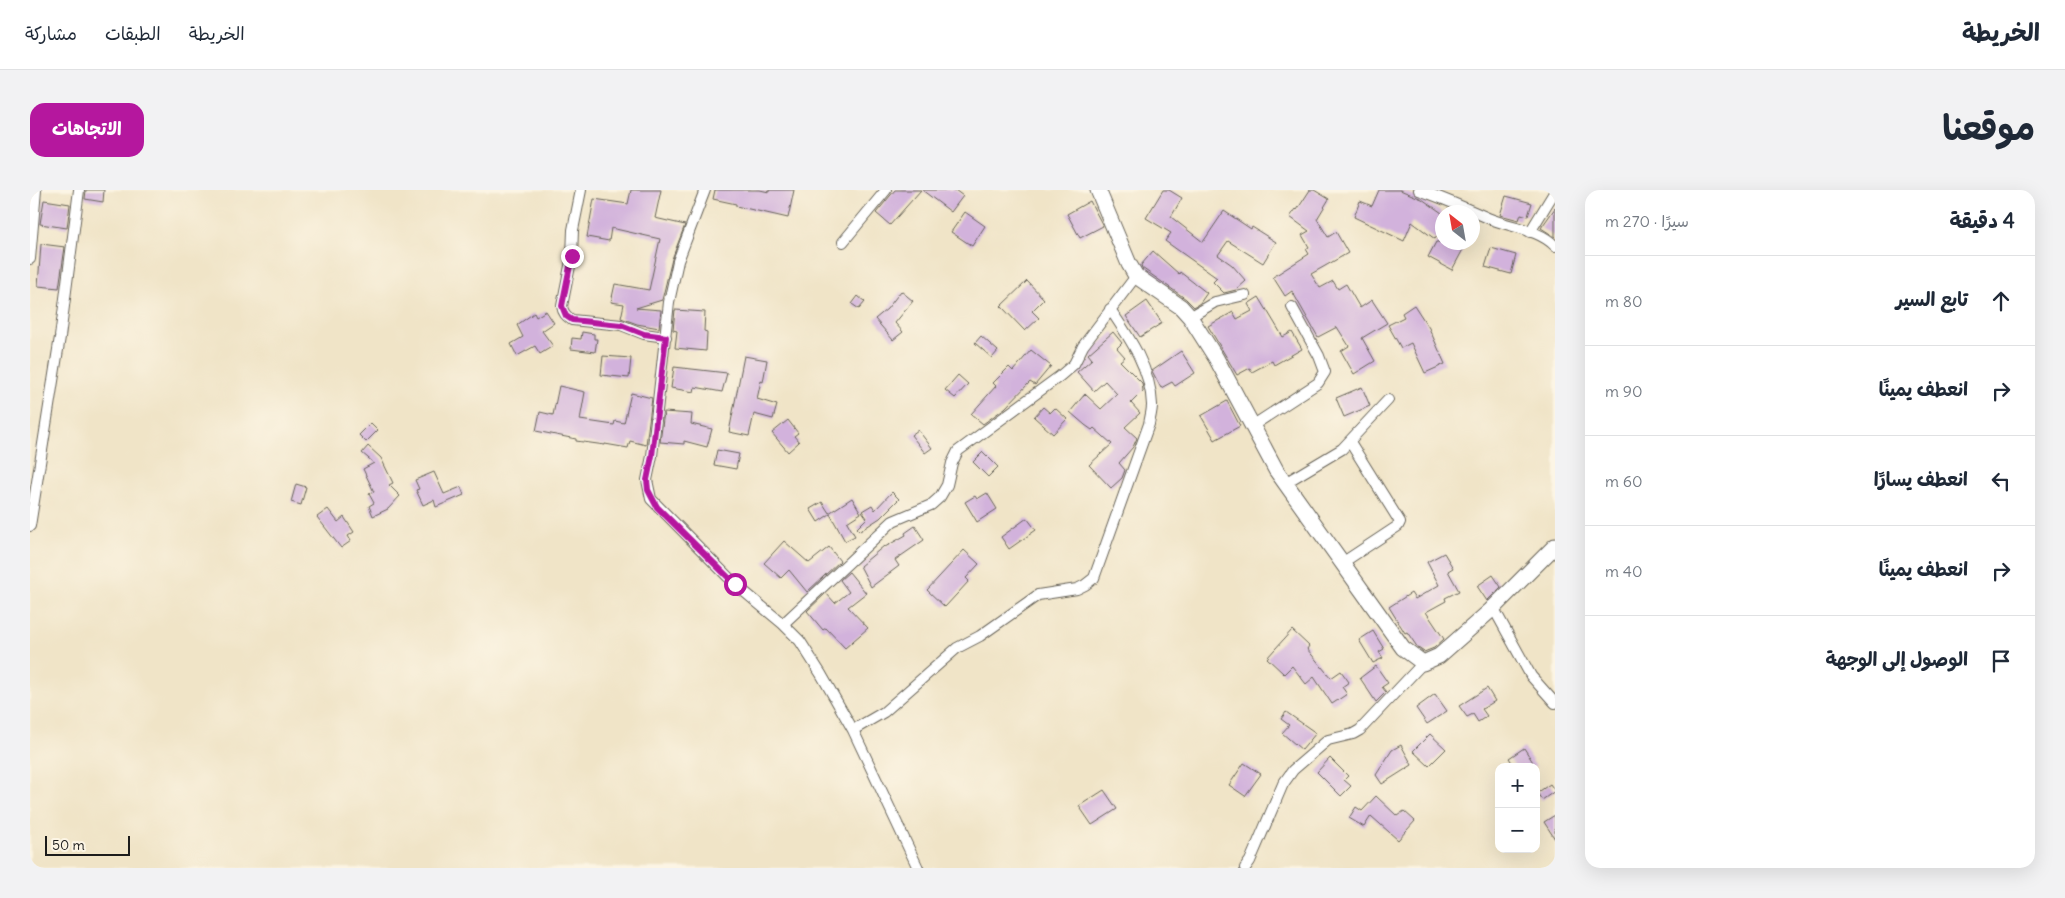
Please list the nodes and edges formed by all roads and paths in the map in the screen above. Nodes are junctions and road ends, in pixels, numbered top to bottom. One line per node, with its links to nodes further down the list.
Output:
1 (36, 190): 12 (street)
2 (79, 190): 23 (street)
3 (581, 190): 18 (street)
4 (705, 190): 18 (street)
5 (886, 190): 10 (street)
6 (1098, 190): 13 (street)
7 (1419, 190): 9 (street)
8 (1555, 191): 9 (street)
9 (1530, 232): 11 (street)
10 (843, 242)
11 (1555, 246)
12 (30, 259)
13 (1136, 276): 16 (street); 17 (street)
14 (1245, 295): 17 (street)
15 (1292, 307): 20 (street)
16 (1110, 309): 27 (street); 30 (street)
17 (1190, 317): 20 (street)
18 (666, 337): 27 (street)
19 (1388, 400): 21 (street)
20 (1252, 426): 22 (street)
21 (1350, 442): 22 (street); 25 (street)
22 (1285, 483): 25 (street)
23 (30, 526)
24 (1555, 546): 26 (street)
25 (1342, 563): 28 (street)
26 (1493, 607): 28 (street); 29 (street)
27 (783, 624): 30 (street)
28 (1422, 663): 32 (street)
29 (1555, 703)
30 (852, 730): 31 (street)
31 (918, 868)
32 (1245, 868)

